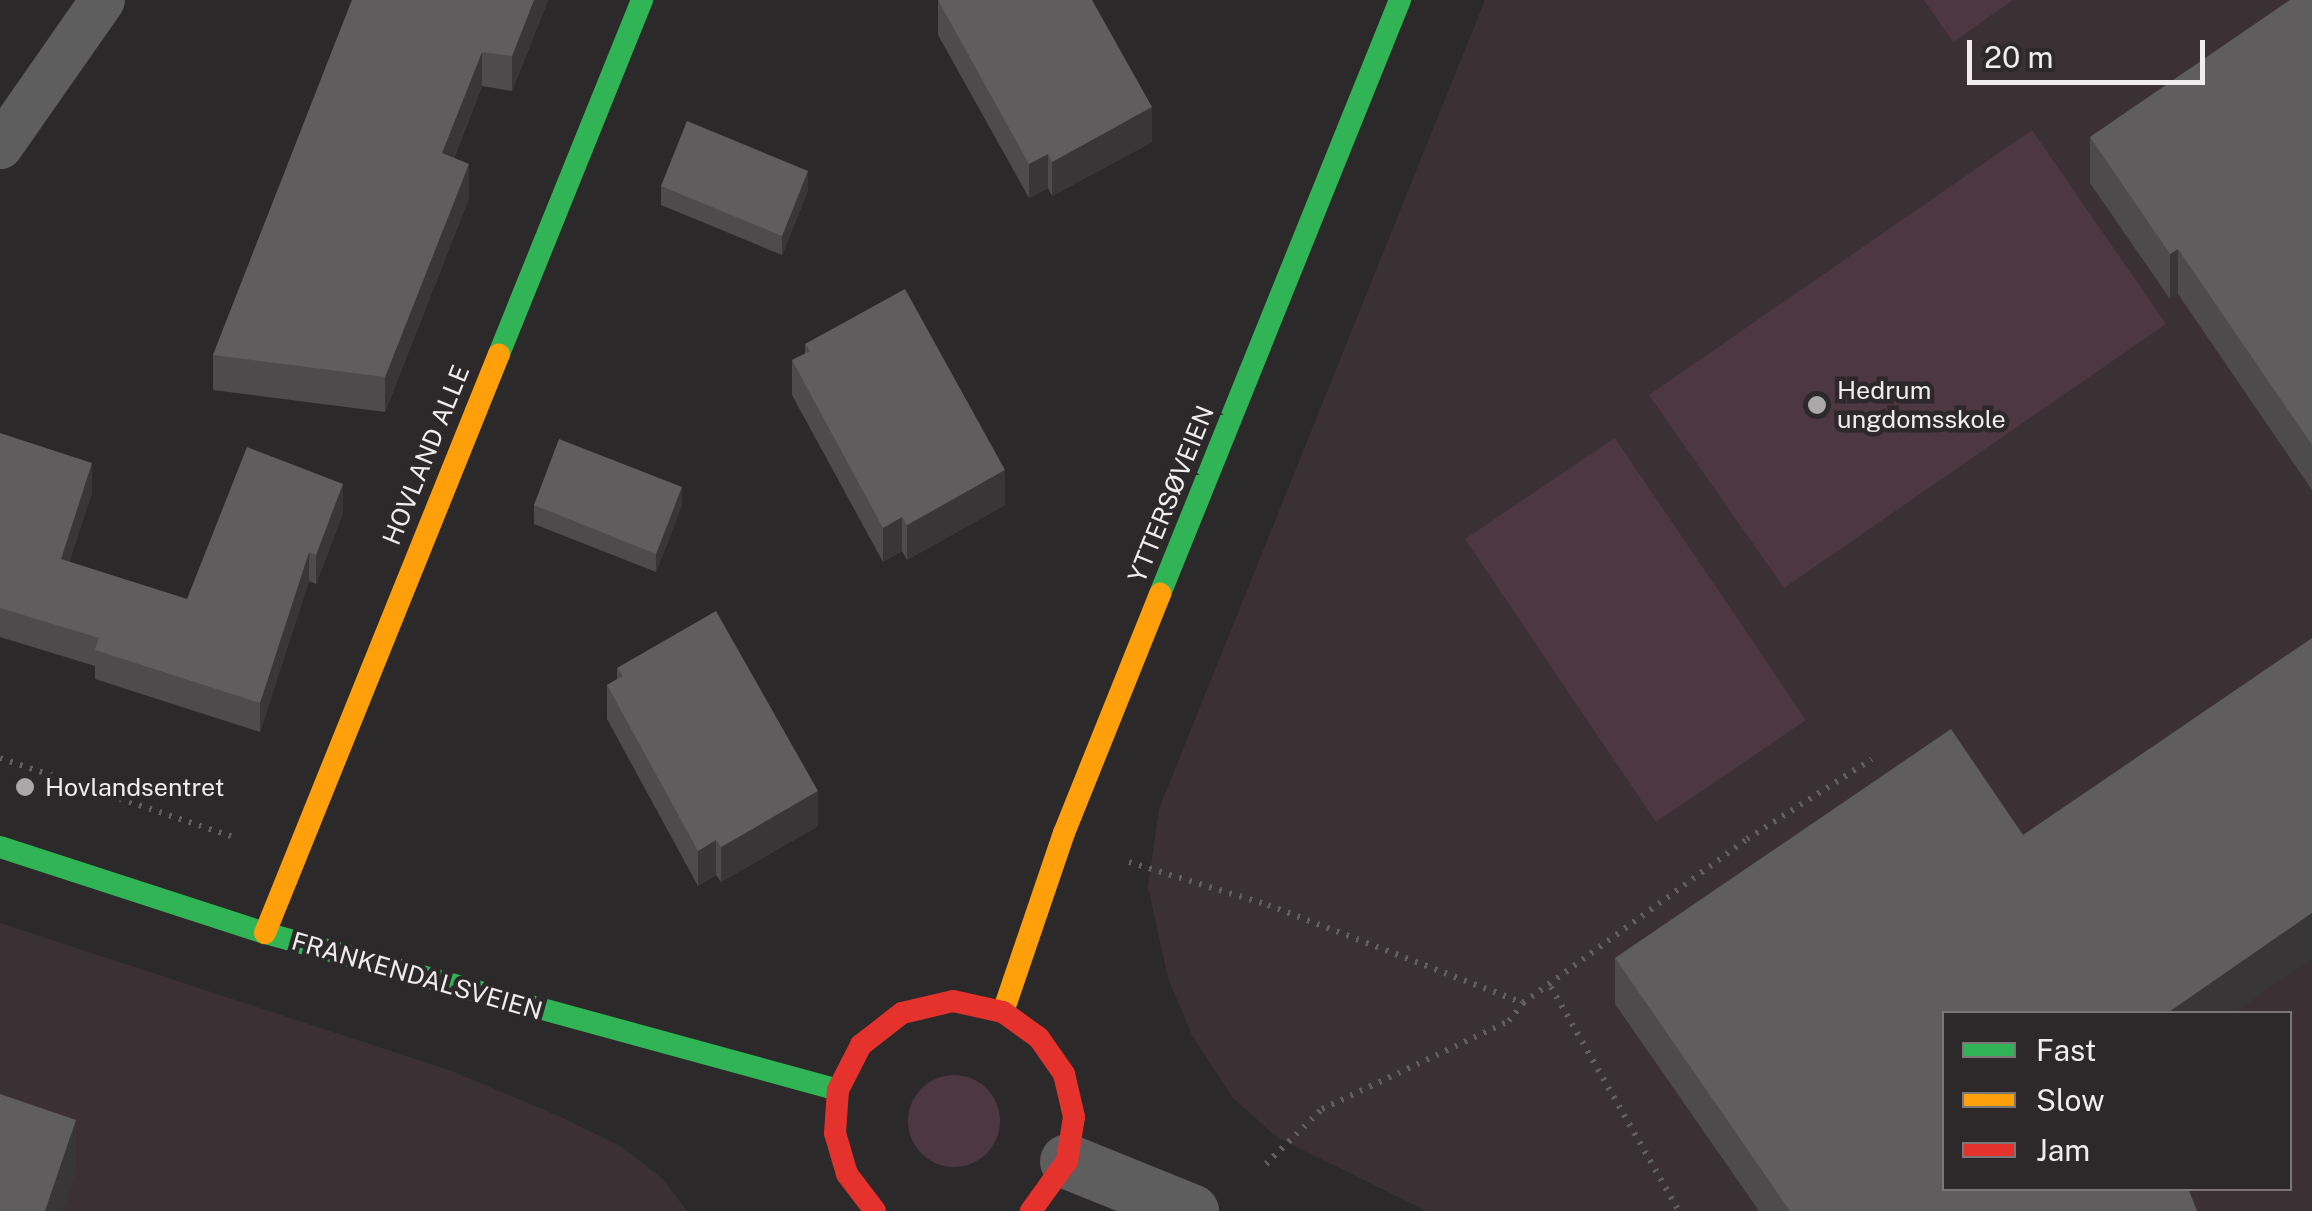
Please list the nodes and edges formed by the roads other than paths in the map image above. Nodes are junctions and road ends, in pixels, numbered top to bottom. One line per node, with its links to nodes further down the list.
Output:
1 (102, 0): 4 (lane)
2 (642, 0): 6 (main road, HOVLAND ALLE)
3 (1400, 0): 7 (main road, YTTERSØVEIEN)
4 (0, 146)
5 (0, 848): 6 (main road, FRANKENDALSVEIEN)
6 (265, 933): 8 (main road, FRANKENDALSVEIEN)
7 (1003, 1012): 8 (main road); 9 (main road)
8 (838, 1090): 10 (main road)
9 (1067, 1162): 11 (main road); 12 (street)
10 (875, 1211)
11 (1031, 1211)
12 (1191, 1211)

